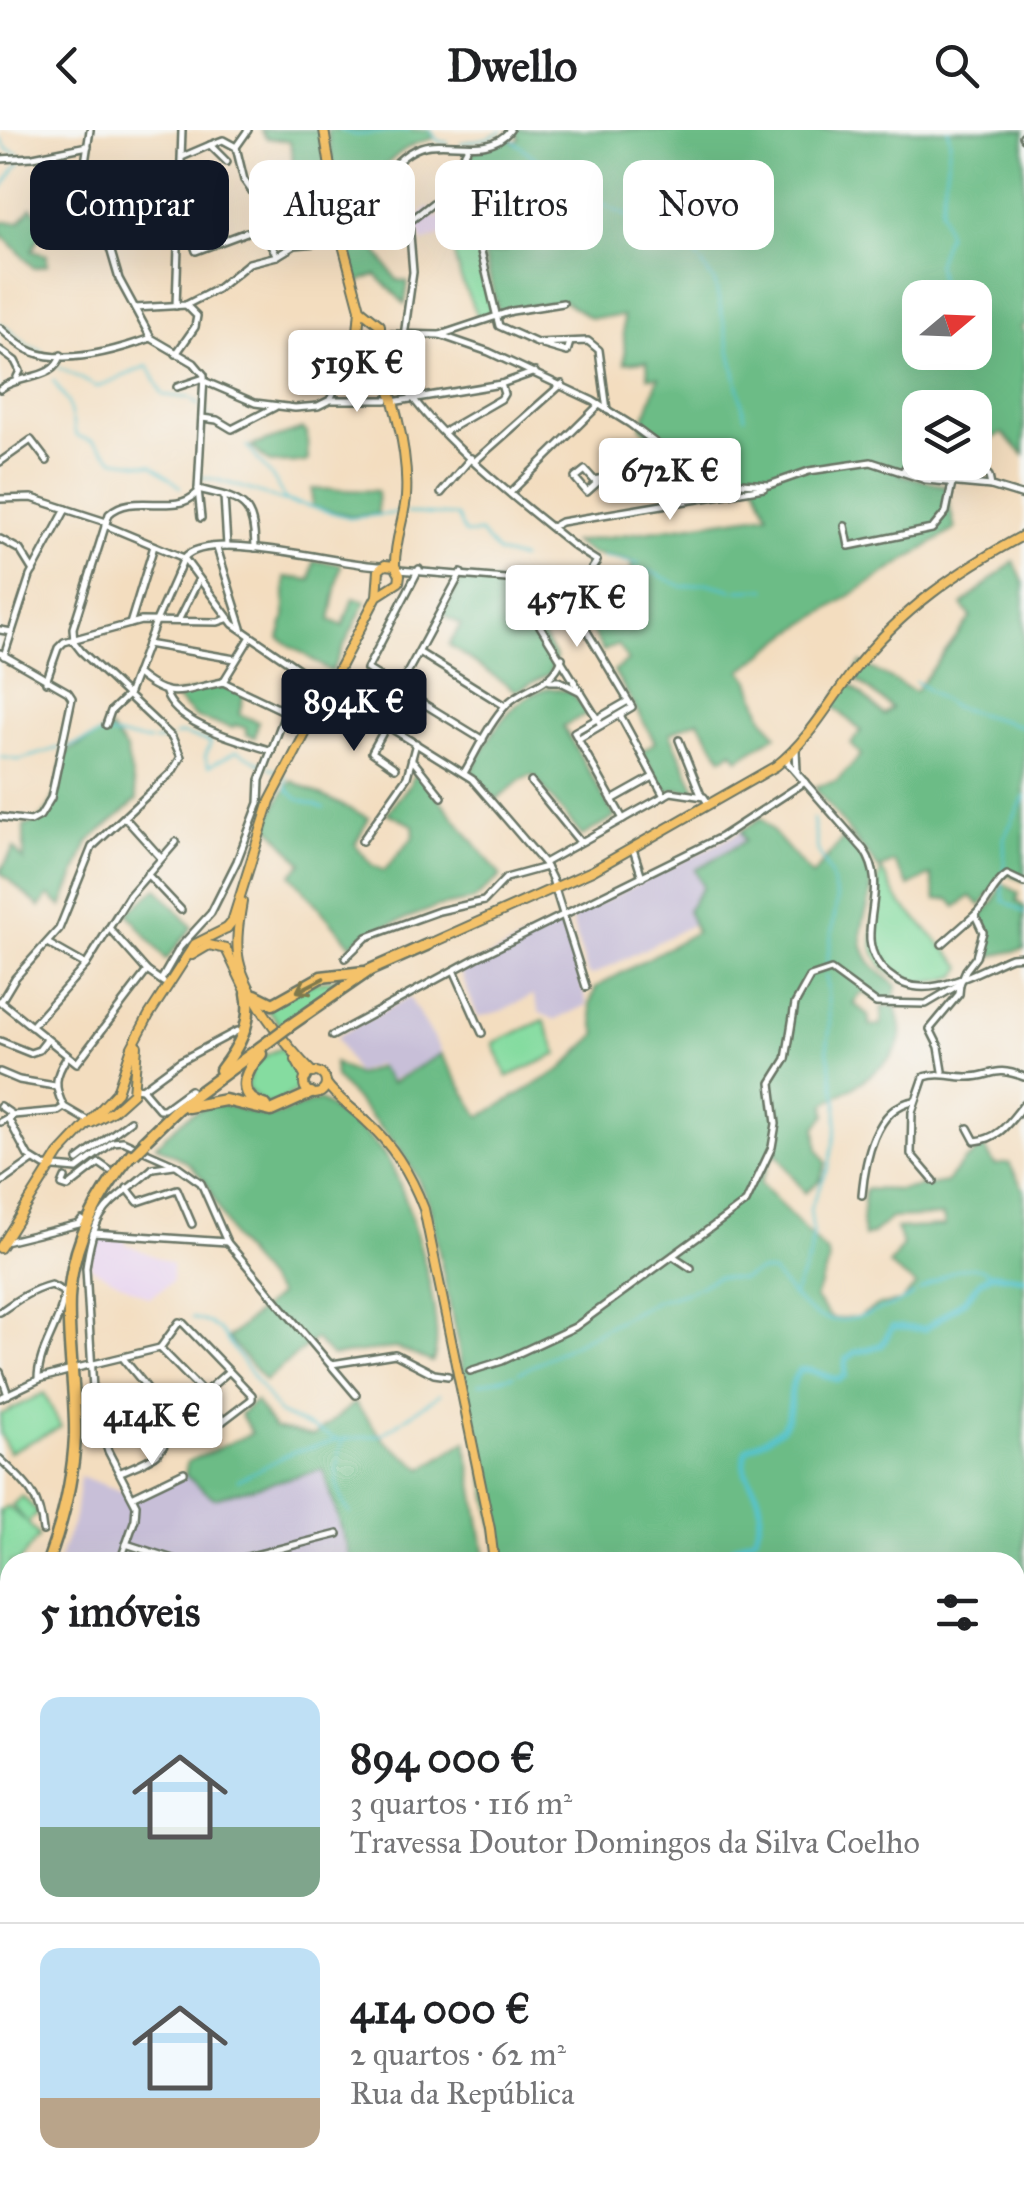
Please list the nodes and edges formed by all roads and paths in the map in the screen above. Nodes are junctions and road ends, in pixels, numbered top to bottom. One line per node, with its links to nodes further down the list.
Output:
1 (90, 130): 9 (street)
2 (182, 130): 10 (street)
3 (248, 130): 7 (street)
4 (324, 130): 14 (main road)
5 (510, 130): 8 (street)
6 (210, 145): 7 (street); 10 (street); 13 (street)
7 (236, 148): 26 (street)
8 (468, 148): 15 (street); 16 (street)
9 (87, 150): 11 (street); 30 (street)
10 (182, 157): 12 (street)
11 (0, 159)
12 (182, 160)
13 (225, 160)
14 (329, 160)
15 (402, 160)
16 (462, 160)
17 (435, 201): 18 (street)
18 (415, 217)
19 (247, 232): 20 (street)
20 (229, 239)
21 (181, 250): 29 (street)
22 (286, 250): 26 (street)
23 (344, 250): 32 (main road)
24 (411, 250): 36 (street)
25 (481, 250): 31 (street)
26 (276, 256): 28 (street)
27 (563, 302): 31 (street)
28 (186, 305): 29 (street); 43 (street)
29 (176, 306): 30 (street)
30 (135, 308): 37 (street)
31 (495, 317): 34 (street); 40 (street)
32 (364, 320): 38 (main road); 38 (main road)
33 (0, 328): 44 (street)
34 (453, 331): 35 (street); 39 (street)
35 (440, 335): 36 (street); 39 (street)
36 (404, 336): 38 (street)
37 (151, 338): 43 (street); 44 (street)
38 (375, 339): 52 (street); 53 (street); 54 (main road)
39 (454, 340): 45 (street)
40 (537, 342): 41 (street); 41 (street)
41 (570, 342): 57 (street)
42 (0, 350): 46 (street)
43 (176, 354): 47 (street)
44 (62, 355): 46 (street)
45 (535, 372): 48 (street); 49 (street)
46 (16, 378): 51 (street)
47 (204, 379): 50 (street); 56 (street); 58 (street)
48 (501, 384): 52 (street); 59 (street)
49 (562, 384): 55 (street); 60 (street)
50 (177, 387)
51 (0, 389)
52 (413, 398): 54 (street); 59 (street)
53 (330, 400): 54 (street); 56 (street)
54 (388, 401): 94 (main road)
55 (598, 405): 57 (street); 75 (street)
56 (275, 407): 58 (street)
57 (607, 410): 63 (street)
58 (202, 418): 73 (street)
59 (443, 432): 60 (street)
60 (473, 460): 74 (street); 75 (street)
61 (47, 461): 62 (street)
62 (0, 462)
63 (681, 462): 65 (street); 69 (street)
64 (902, 471): 71 (street)
65 (594, 480)
66 (936, 480): 68 (street)
67 (990, 480): 72 (street)
68 (944, 482): 70 (street); 79 (street)
69 (740, 483): 71 (street); 76 (street)
70 (952, 483): 72 (street); 79 (street)
71 (769, 486): 76 (street)
72 (992, 486): 78 (street)
73 (198, 490): 77 (street); 82 (street); 83 (street)
74 (441, 493)
75 (510, 493): 85 (street)
76 (740, 494): 85 (street)
77 (224, 496): 89 (street); 91 (street)
78 (1024, 496)
79 (949, 498): 84 (street)
80 (0, 500): 81 (street)
81 (66, 509): 83 (street); 96 (street)
82 (201, 518)
83 (106, 524): 88 (street); 115 (street)
84 (845, 526)
85 (552, 527): 103 (street)
86 (1024, 535): 140 (main road)
87 (0, 539): 96 (street)
88 (154, 546): 92 (street); 110 (street)
89 (226, 546): 90 (street); 91 (street)
90 (216, 547): 92 (street); 112 (street)
91 (255, 548): 93 (street)
92 (182, 557): 98 (street); 108 (street)
93 (369, 566): 94 (street); 101 (street)
94 (396, 569): 95 (street); 99 (street); 101 (main road); 104 (main road)
95 (420, 569): 97 (street); 99 (street)
96 (33, 571): 113 (street)
97 (461, 573): 100 (street); 117 (street)
98 (200, 578): 107 (street); 109 (street)
99 (414, 579): 126 (street)
100 (511, 579): 102 (street); 105 (street)
101 (378, 580): 104 (main road); 106 (main road)
102 (530, 581): 103 (street); 105 (street)
103 (557, 581): 131 (street)
104 (390, 588): 106 (main road)
105 (521, 592): 119 (street)
106 (378, 596): 156 (main road)
107 (228, 618): 109 (street); 112 (street)
108 (156, 621): 109 (street); 110 (street); 116 (street)
109 (178, 621)
110 (130, 624): 115 (street)
111 (0, 630): 113 (street)
112 (242, 631): 114 (street)
113 (12, 632): 118 (street)
114 (251, 637): 120 (street); 121 (street)
115 (74, 642): 123 (street); 129 (street)
116 (147, 644): 120 (street); 122 (street)
117 (420, 653): 126 (street); 130 (street)
118 (2, 654): 123 (street)
119 (562, 658): 125 (street); 128 (street)
120 (235, 659): 124 (street)
121 (290, 664): 132 (street); 135 (street, bridge)
122 (136, 673): 127 (street); 129 (street)
123 (46, 682): 153 (street)
124 (223, 682): 127 (street); 132 (street)
125 (542, 683): 128 (street); 130 (street)
126 (399, 688): 136 (street)
127 (166, 693): 139 (street)
128 (584, 694): 133 (street)
129 (128, 695): 134 (street); 154 (street)
130 (505, 706): 136 (street)
131 (617, 711): 133 (street); 146 (street)
132 (286, 712): 139 (street)
133 (600, 721): 151 (street)
134 (106, 725)
135 (387, 725): 138 (street); 143 (street)
136 (483, 740): 145 (street)
137 (679, 740): 152 (street)
138 (416, 743): 141 (street); 145 (street)
139 (272, 751): 185 (street)
140 (790, 754): 142 (main road); 144 (street); 144 (street)
141 (414, 762): 149 (street); 157 (street)
142 (776, 766): 144 (street); 152 (main road)
143 (395, 768)
144 (795, 769): 148 (street)
145 (464, 774): 162 (street)
146 (654, 777): 150 (street); 151 (street)
147 (531, 782): 159 (street)
148 (805, 782): 164 (street); 186 (street)
149 (442, 796)
150 (664, 796): 152 (street); 155 (street)
151 (612, 800): 155 (street)
152 (707, 802): 160 (main road)
153 (0, 818)
154 (125, 818): 161 (street); 173 (street)
155 (623, 819): 159 (street)
156 (256, 839): 171 (main road); 172 (main road)
157 (362, 841)
158 (176, 842): 161 (street)
159 (580, 842): 162 (street)
160 (634, 848): 164 (street); 166 (main road)
161 (162, 858): 163 (street)
162 (545, 865): 166 (street); 178 (street)
163 (147, 874): 167 (street); 170 (street)
164 (642, 878): 168 (street)
165 (1024, 883): 169 (street)
166 (558, 884): 168 (street); 174 (main road)
167 (181, 910)
168 (565, 915): 182 (street); 187 (street)
169 (975, 915): 175 (street); 184 (street)
170 (110, 928): 180 (street); 183 (street)
171 (223, 930): 172 (main road); 176 (main road); 179 (main road)
172 (238, 938): 176 (main road); 188 (main road)
173 (48, 944): 180 (street); 190 (street)
174 (429, 944): 181 (highway); 192 (highway)
175 (942, 944)
176 (224, 948): 179 (main road); 188 (main road)
177 (1024, 956): 184 (street)
178 (344, 958)
179 (185, 962): 185 (main road)
180 (86, 965): 191 (street)
181 (370, 970): 188 (highway, one-way to 188); 192 (highway)
182 (454, 970): 194 (street); 195 (street)
183 (148, 971): 185 (street); 201 (street)
184 (961, 980): 186 (street); 189 (street); 203 (street)
185 (164, 984): 197 (main road)
186 (940, 986): 189 (street)
187 (586, 987)
188 (251, 995): 206 (highway); 208 (main road)
189 (939, 998): 244 (street)
190 (0, 1002): 191 (street)
191 (31, 1028): 198 (street)
192 (291, 1029): 199 (highway, bridge)
193 (237, 1031): 210 (street)
194 (482, 1033)
195 (332, 1036)
196 (0, 1040): 198 (street)
197 (137, 1040): 204 (main road); 210 (main road)
198 (46, 1041): 201 (street)
199 (271, 1044): 200 (highway); 206 (highway)
200 (261, 1054): 208 (highway); 219 (highway)
201 (67, 1057): 209 (street)
202 (0, 1072): 209 (street)
203 (943, 1072): 205 (street); 215 (street)
204 (124, 1077): 210 (main road); 212 (main road)
205 (1024, 1077)
206 (213, 1082): 227 (highway)
207 (326, 1083): 208 (main road); 208 (main road); 214 (main road)
208 (310, 1084): 214 (main road); 219 (highway)
209 (56, 1086): 218 (street)
210 (138, 1086): 211 (street); 213 (main road)
211 (190, 1090)
212 (117, 1092): 213 (main road); 223 (main road)
213 (129, 1098): 223 (main road)
214 (340, 1100): 275 (main road)
215 (914, 1102): 235 (street); 238 (street)
216 (1024, 1104): 224 (street)
217 (0, 1106): 220 (street)
218 (64, 1107): 220 (street); 223 (street)
219 (188, 1107): 227 (highway)
220 (13, 1115): 221 (street); 228 (street)
221 (0, 1122)
222 (130, 1122): 226 (street)
223 (90, 1123): 232 (main road)
224 (968, 1128)
225 (100, 1152): 226 (street); 227 (street); 230 (street)
226 (90, 1155): 229 (street); 232 (street)
227 (144, 1155): 231 (street); 231 (street); 237 (street); 271 (highway)
228 (33, 1160): 232 (street); 236 (street)
229 (78, 1160)
230 (99, 1163): 233 (street); 234 (street)
231 (176, 1164): 242 (street)
232 (50, 1166): 243 (main road)
233 (109, 1170)
234 (64, 1178)
235 (934, 1181)
236 (0, 1183)
237 (128, 1188): 240 (street); 241 (street)
238 (862, 1195)
239 (82, 1220): 243 (street)
240 (192, 1224)
241 (93, 1232): 242 (street); 249 (street)
242 (227, 1242): 250 (street)
243 (1, 1245)
244 (673, 1256): 245 (street); 254 (street)
245 (690, 1268)
246 (0, 1312): 257 (street)
247 (160, 1348): 248 (street); 253 (street); 258 (street)
248 (123, 1358): 249 (street); 265 (street)
249 (90, 1364): 251 (street); 265 (street)
250 (332, 1364): 256 (street); 260 (street)
251 (78, 1368)
252 (68, 1371): 257 (street)
253 (230, 1371): 258 (street); 262 (street)
254 (470, 1371)
255 (0, 1372): 259 (street)
256 (448, 1376)
257 (38, 1380): 259 (street)
258 (204, 1393): 262 (street)
259 (8, 1395): 261 (street)
260 (356, 1395)
261 (0, 1398)
262 (223, 1421): 263 (street)
263 (183, 1441)
264 (0, 1458): 268 (street)
265 (121, 1472): 267 (street)
266 (184, 1472): 267 (street)
267 (134, 1496): 270 (street)
268 (43, 1531)
269 (338, 1534): 274 (street)
270 (126, 1544): 272 (street); 273 (street)
271 (53, 1552)
272 (123, 1552)
273 (151, 1552)
274 (267, 1552)
275 (493, 1552)

